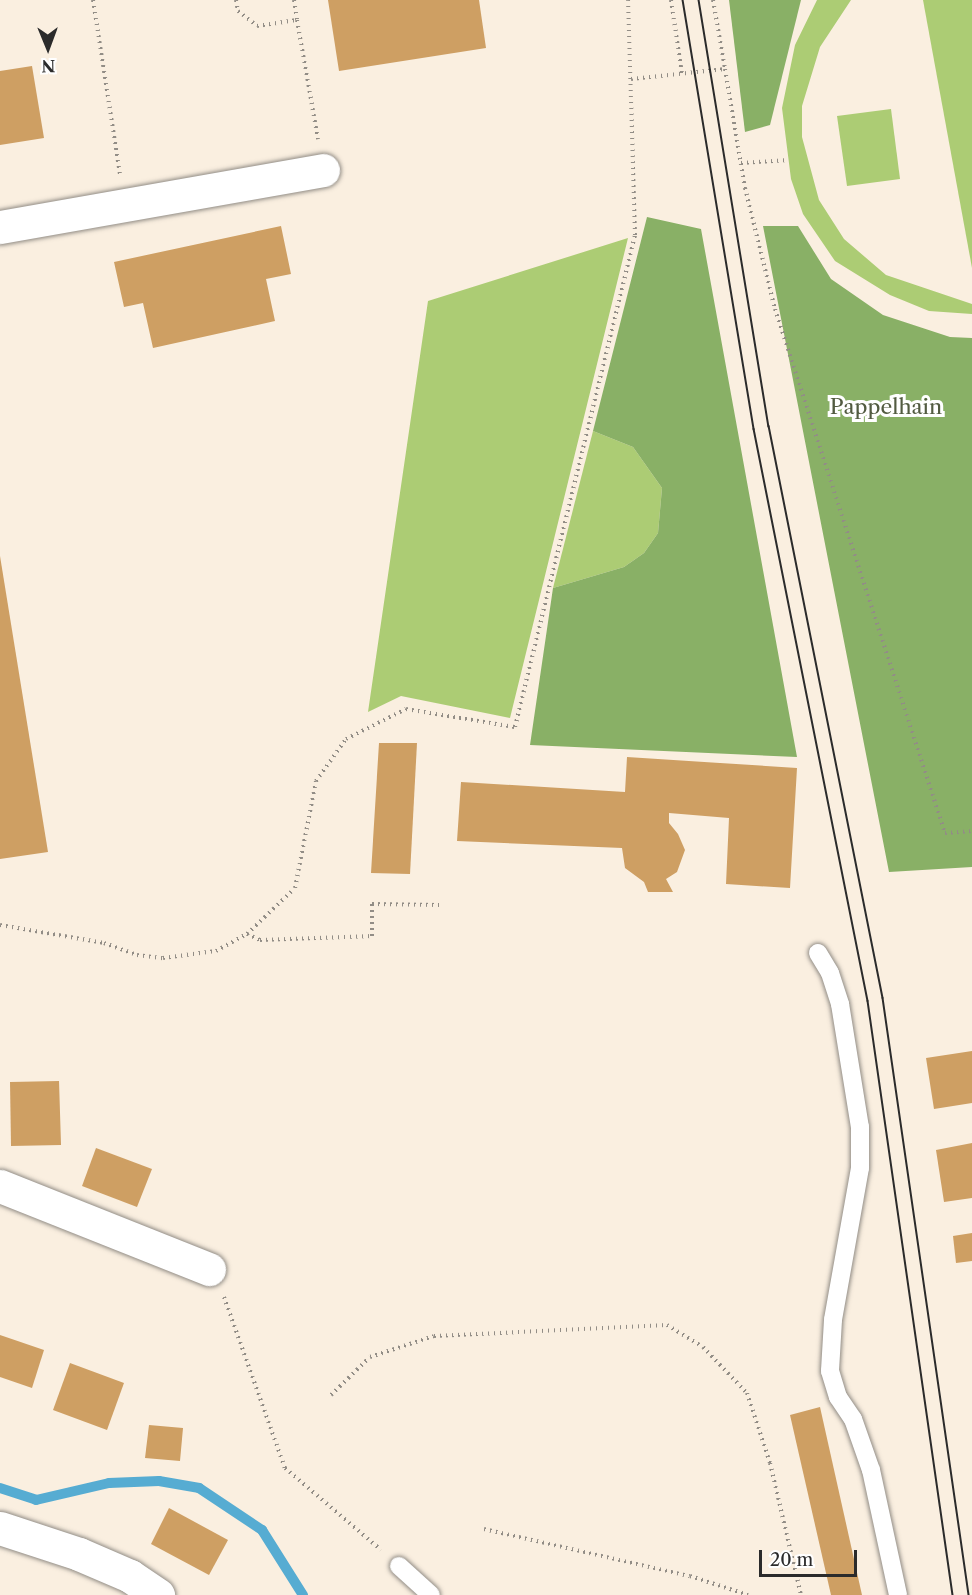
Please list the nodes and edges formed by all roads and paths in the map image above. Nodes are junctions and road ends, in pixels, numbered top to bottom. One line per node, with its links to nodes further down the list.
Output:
1 (93, 0): 14 (path)
2 (236, 0): 7 (path)
3 (294, 0): 7 (path)
4 (628, 0): 10 (path)
5 (671, 0): 9 (path)
6 (713, 0): 8 (path)
7 (297, 20): 13 (path)
8 (725, 69): 9 (path); 12 (path)
9 (682, 74): 10 (path)
10 (631, 79): 19 (path)
11 (788, 160): 12 (path)
12 (741, 163): 16 (path)
13 (323, 170): 14 (street)
14 (124, 205): 15 (street)
15 (0, 227)
16 (972, 831)
17 (439, 905): 19 (path)
18 (0, 925): 19 (path)
19 (247, 934)
20 (818, 953): 31 (lane)
21 (0, 1186): 22 (street)
22 (209, 1269): 26 (path)
23 (331, 1395): 30 (path)
24 (0, 1528): 27 (street)
25 (484, 1528): 29 (path)
26 (399, 1566): 28 (lane)
27 (158, 1595)
28 (432, 1595)
29 (748, 1595)
30 (801, 1595)
31 (898, 1595)

